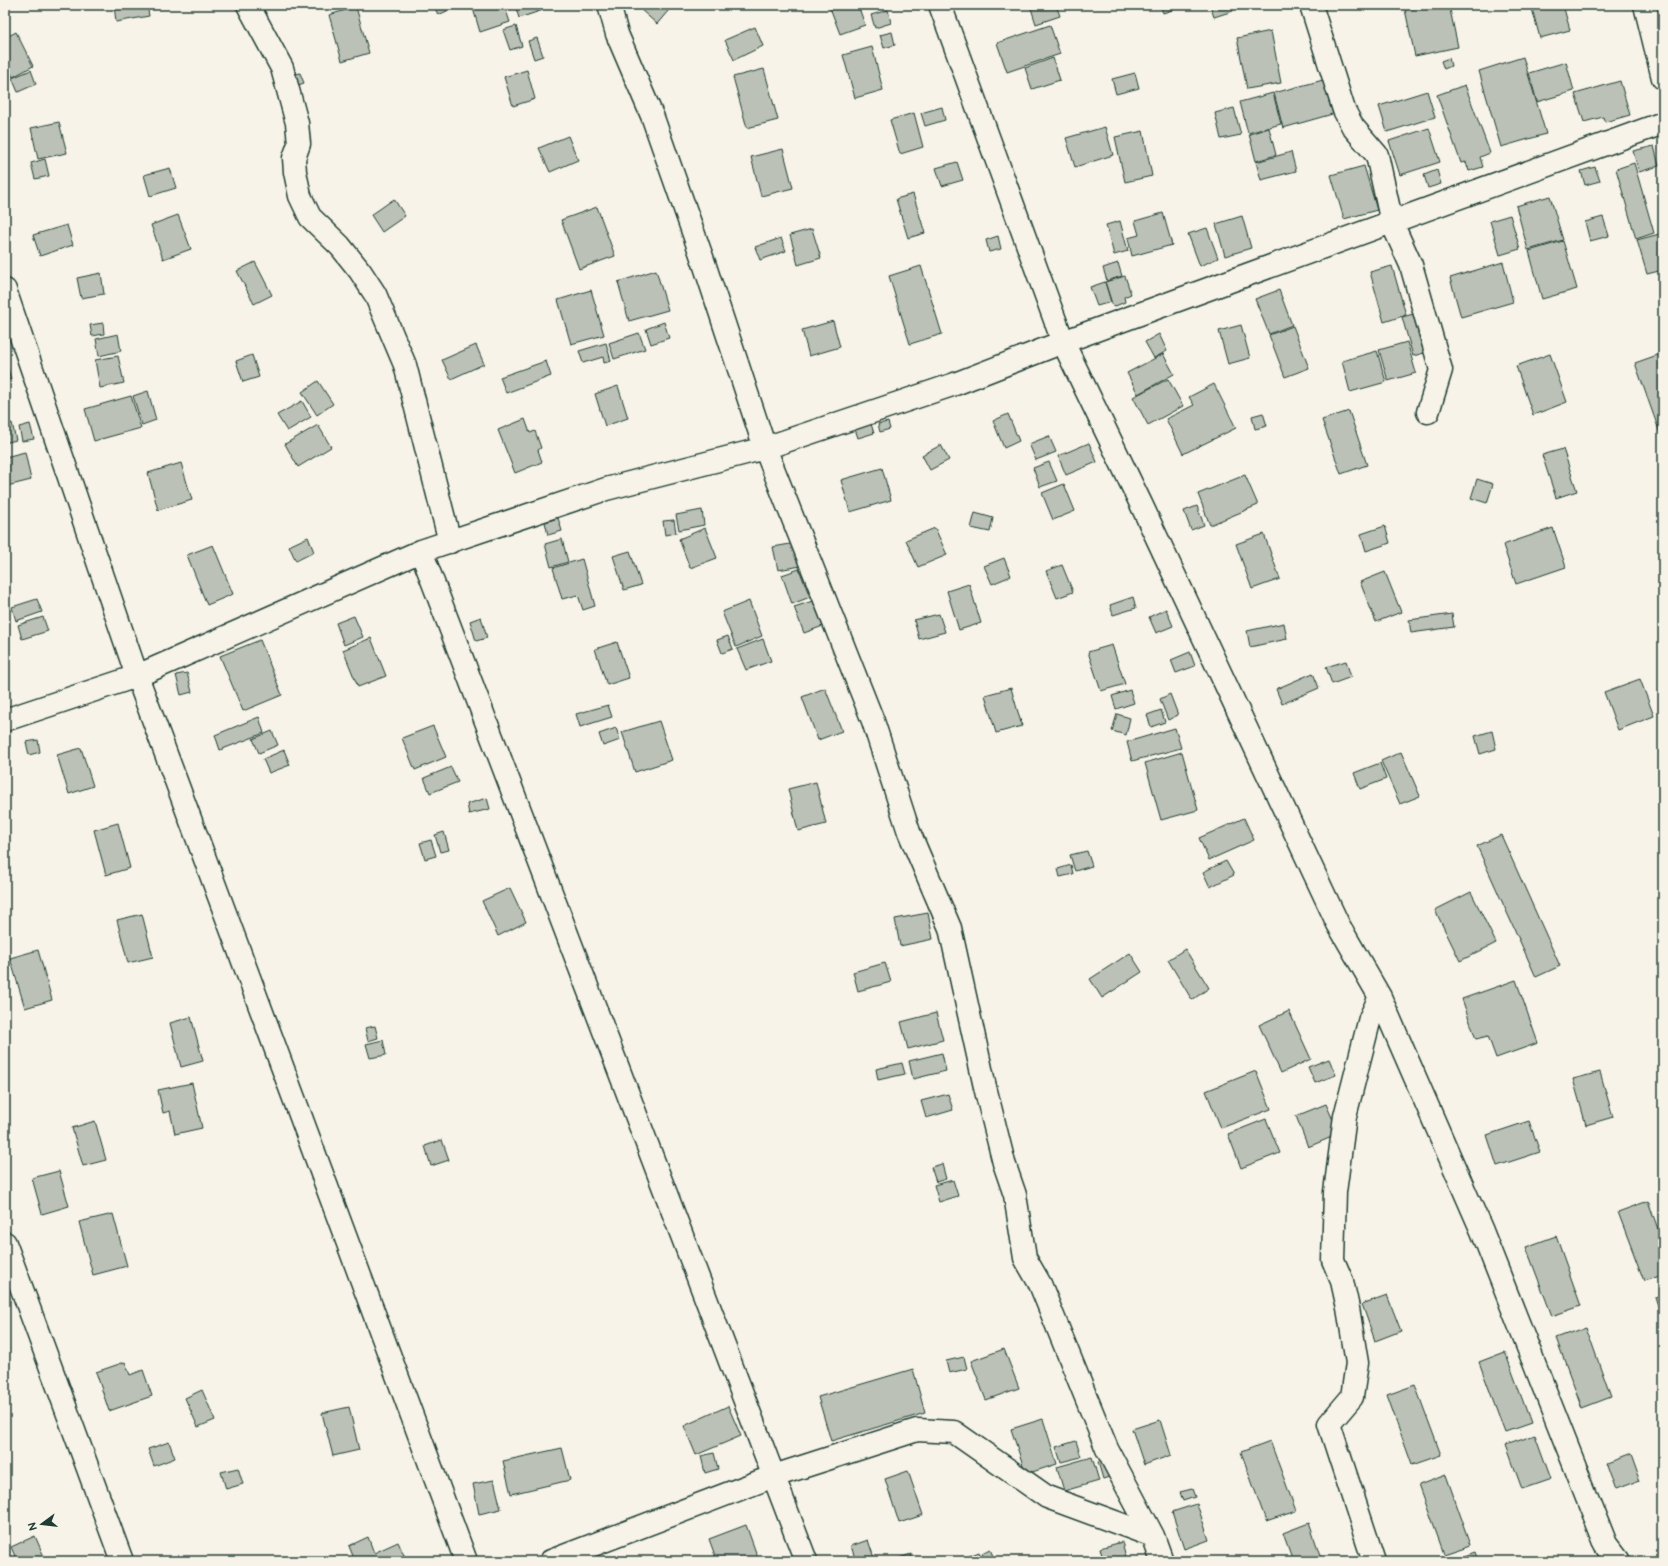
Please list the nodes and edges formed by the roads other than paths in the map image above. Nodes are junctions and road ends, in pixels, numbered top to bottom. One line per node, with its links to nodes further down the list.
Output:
1 (248, 5): 13 (street)
2 (609, 5): 12 (street)
3 (940, 5): 10 (street)
4 (1311, 5): 8 (street)
5 (1645, 5): 6 (street)
6 (1663, 78)
7 (1663, 123): 8 (street)
8 (1392, 223): 10 (street); 11 (street)
9 (5, 290): 15 (street)
10 (1063, 342): 12 (street); 17 (street)
11 (1428, 412)
12 (765, 448): 13 (street); 20 (street)
13 (450, 542): 14 (street)
14 (421, 551): 15 (street); 19 (street)
15 (137, 676): 16 (street); 22 (street)
16 (5, 720)
17 (1380, 997): 26 (street); 27 (street)
18 (5, 1243): 21 (street)
19 (774, 1476): 20 (street); 23 (street); 24 (street)
20 (1152, 1536): 25 (street)
21 (122, 1561)
22 (466, 1561)
23 (551, 1561)
24 (806, 1561)
25 (1162, 1561)
26 (1374, 1561)
27 (1618, 1561)

